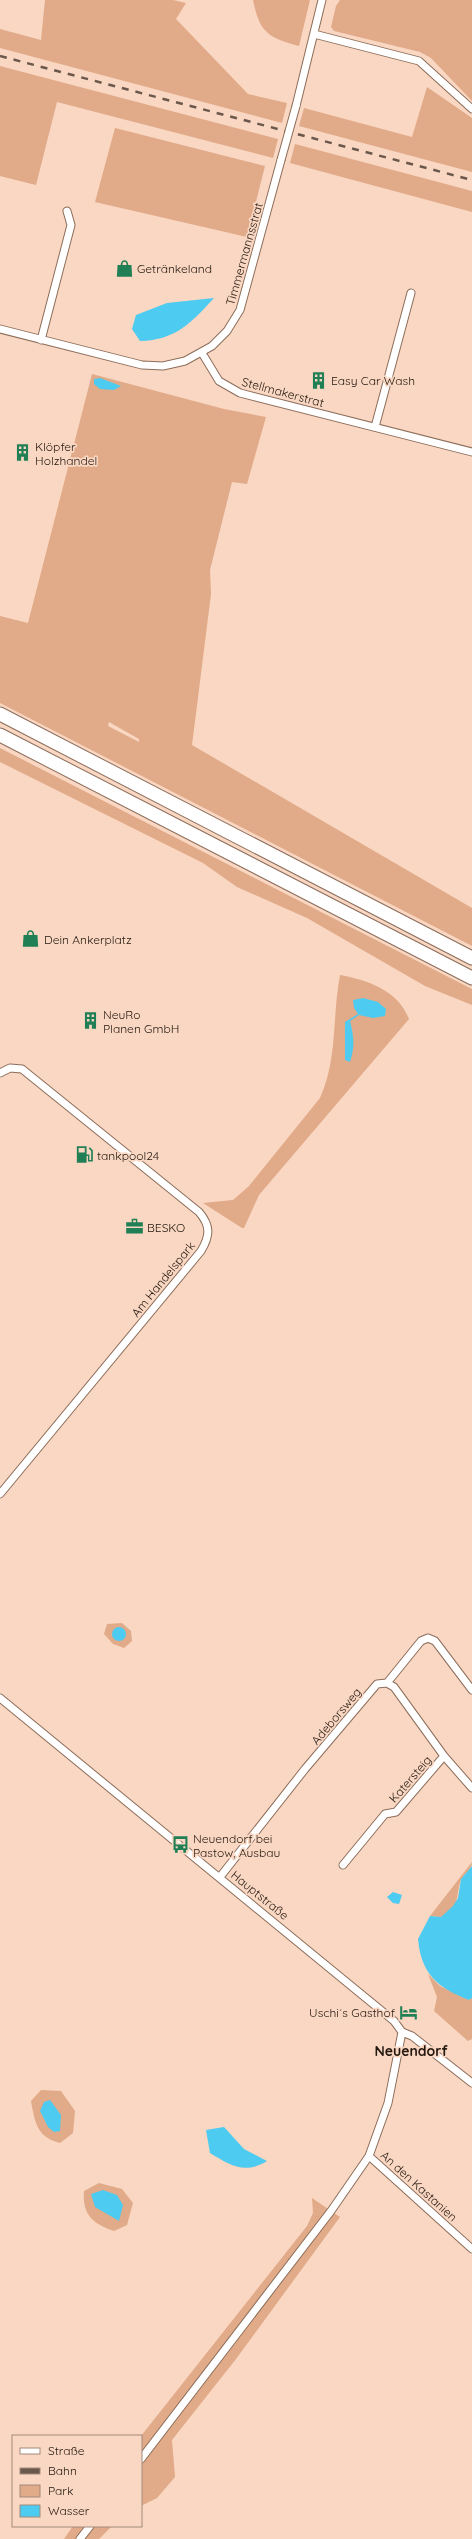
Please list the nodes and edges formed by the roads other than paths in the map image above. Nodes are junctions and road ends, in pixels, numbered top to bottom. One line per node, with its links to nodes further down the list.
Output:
1 (322, 0): 2 (street, Timmermannsstrat)
2 (314, 34): 3 (street); 8 (street, Timmermannsstrat, bridge)
3 (472, 109)
4 (67, 211): 7 (street)
5 (411, 293): 9 (street)
6 (0, 329): 7 (street, Timmermannsstrat)
7 (41, 340): 8 (street, Timmermannsstrat)
8 (202, 353): 9 (street, Stellmakerstrat)
9 (375, 427): 10 (street, Stellmakerstrat)
10 (472, 452)
11 (0, 714): 13 (highway)
12 (0, 735): 14 (highway)
13 (472, 958)
14 (472, 978)
15 (0, 1073): 16 (street, Am Handelspark)
16 (0, 1494)
17 (387, 1682): 18 (street); 20 (street); 23 (street, Adeborsweg)
18 (472, 1690)
19 (0, 1698): 23 (street, Hauptstraße)
20 (444, 1756): 21 (street); 22 (street, Katersteig)
21 (472, 1788)
22 (343, 1864)
23 (220, 1877): 24 (street, Hauptstraße)
24 (402, 2032): 25 (street); 26 (street)
25 (472, 2083)
26 (369, 2156): 27 (street, An den Kastanien); 28 (street)
27 (472, 2249)
28 (142, 2458)
29 (89, 2527): 30 (street)
30 (80, 2539)

